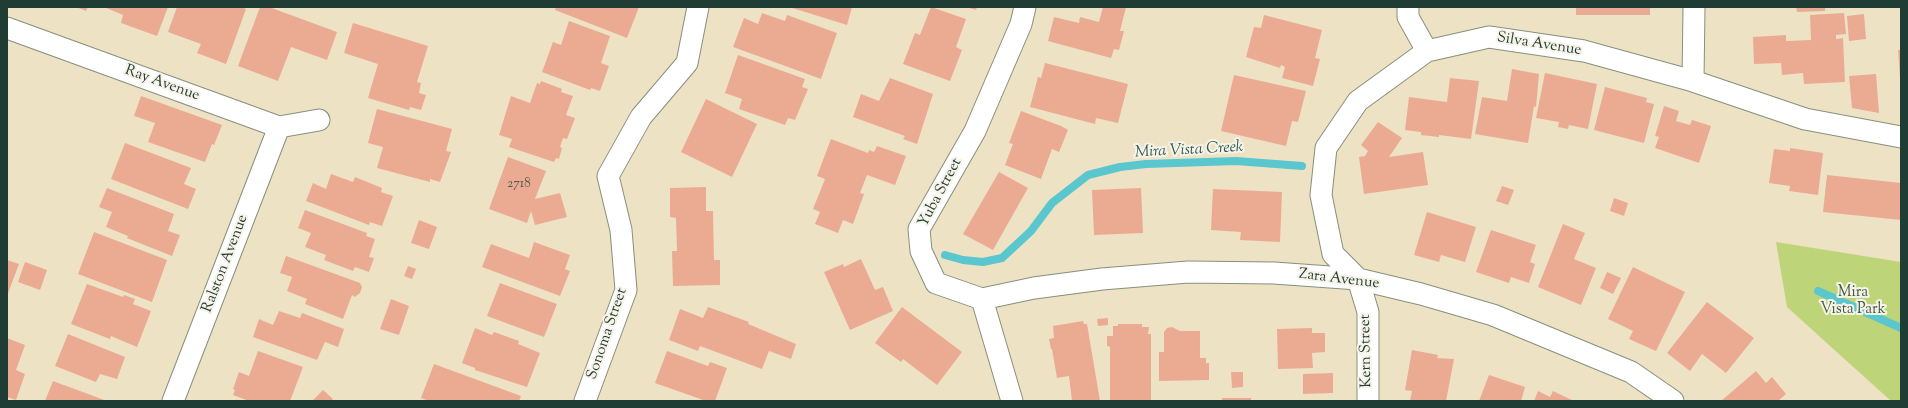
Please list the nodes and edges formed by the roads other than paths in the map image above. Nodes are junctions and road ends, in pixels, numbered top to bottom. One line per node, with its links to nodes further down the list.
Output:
1 (698, 7): 14 (street, Sonoma Street)
2 (1026, 7): 12 (street, Yuba Street)
3 (1408, 7): 6 (street)
4 (1694, 7): 7 (street)
5 (7, 28): 9 (street, Ray Avenue)
6 (1426, 51): 7 (street, Silva Avenue); 11 (street, Silva Avenue)
7 (1692, 81): 10 (street, Silva Avenue)
8 (320, 120): 9 (street, Ray Avenue)
9 (279, 127): 13 (street, Ralston Avenue)
10 (1901, 137)
11 (1358, 279): 12 (street, Zara Avenue); 16 (street, Kern Street); 17 (street, Zara Avenue)
12 (982, 299): 15 (street)
13 (173, 401)
14 (585, 401)
15 (1012, 401)
16 (1368, 401)
17 (1673, 401)

